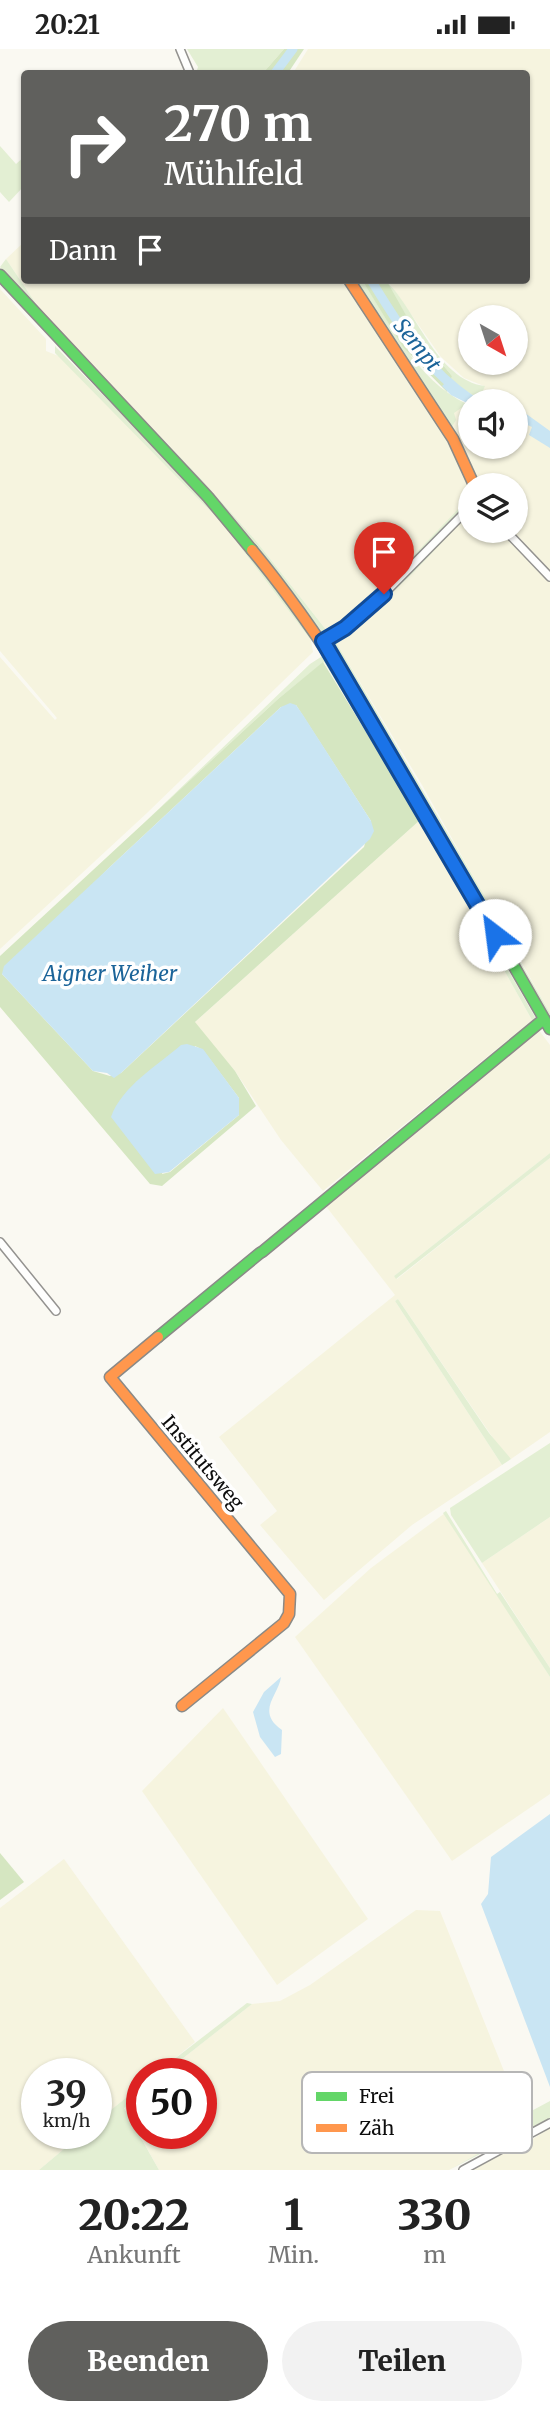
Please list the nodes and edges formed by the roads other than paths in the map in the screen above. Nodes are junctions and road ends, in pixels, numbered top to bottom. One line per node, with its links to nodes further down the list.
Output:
1 (180, 49): 2 (street)
2 (189, 70)
3 (0, 275): 9 (street)
4 (352, 284): 5 (street)
5 (469, 473)
6 (458, 519): 9 (street)
7 (517, 543): 8 (street)
8 (550, 577)
9 (323, 641): 10 (street)
10 (544, 1019): 11 (street); 14 (street, Institutsweg)
11 (550, 1029)
12 (0, 1242): 13 (street)
13 (56, 1311)
14 (182, 1706)
15 (550, 2123): 16 (street)
16 (532, 2133)
17 (494, 2153): 18 (street)
18 (463, 2170)

